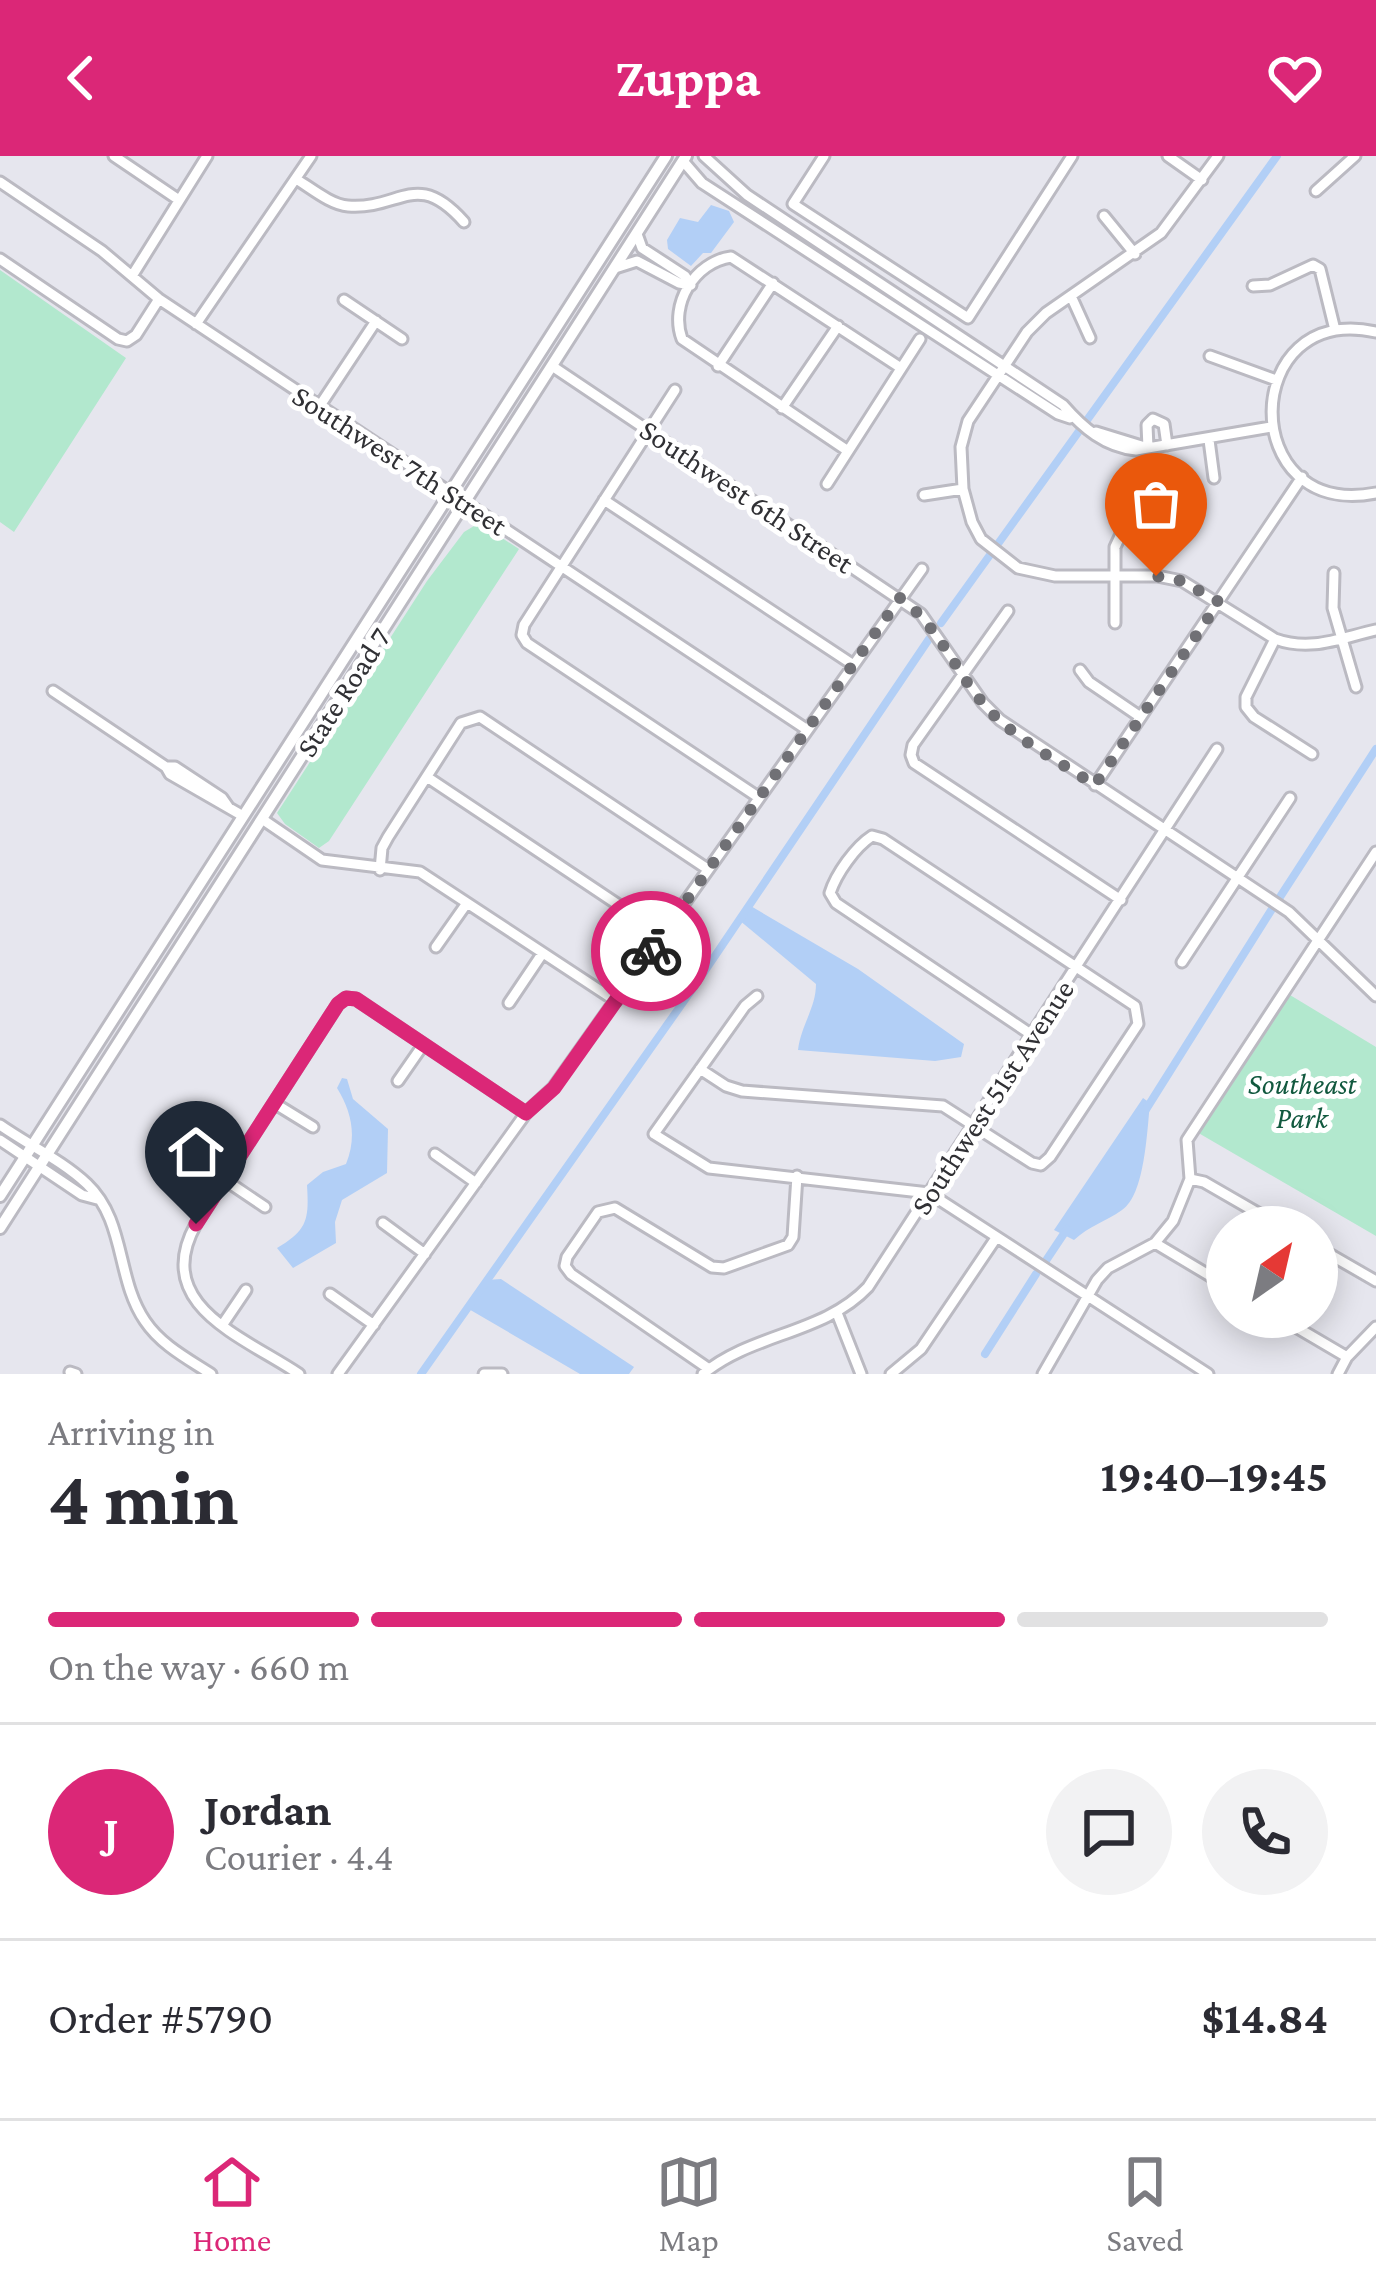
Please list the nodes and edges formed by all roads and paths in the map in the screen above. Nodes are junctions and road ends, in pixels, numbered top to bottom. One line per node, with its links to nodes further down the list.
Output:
1 (114, 156): 15 (street)
2 (207, 156): 15 (street)
3 (311, 156): 11 (street)
4 (704, 156): 38 (street)
5 (824, 156): 6 (street)
6 (1072, 156)
7 (1168, 156): 12 (street)
8 (1218, 156): 12 (street)
9 (1355, 156): 14 (street)
10 (678, 157): 18 (main road, State Road 7); 33 (main road, State Road 7); 38 (street)
11 (296, 179): 17 (street); 30 (street)
12 (1202, 179): 19 (street)
13 (0, 182): 22 (street, Southwest 7th Street)
14 (1316, 191)
15 (179, 200): 22 (street)
16 (1103, 216): 19 (street)
17 (464, 222)
18 (637, 234): 21 (main road, State Road 7); 24 (street)
19 (1135, 254): 26 (street)
20 (0, 259): 27 (street)
21 (615, 268): 24 (street); 40 (main road, State Road 7)
22 (132, 276): 27 (street, Southwest 7th Street)
23 (773, 284): 24 (street); 31 (street); 41 (street)
24 (691, 285): 41 (street)
25 (1253, 286): 32 (street)
26 (1071, 296): 35 (street); 43 (street)
27 (159, 299): 30 (street, Southwest 7th Street)
28 (344, 300): 29 (street)
29 (376, 321): 36 (street); 46 (street)
30 (196, 324): 46 (street, Southwest 7th Street)
31 (838, 326): 42 (street); 47 (street)
32 (1335, 331): 34 (street); 44 (street)
33 (554, 332): 40 (main road); 59 (main road, State Road 7)
34 (1376, 332)
35 (1090, 338)
36 (402, 339)
37 (920, 339): 42 (street)
38 (954, 340): 43 (street)
39 (1210, 356): 44 (street)
40 (552, 366): 49 (street, Southwest 6th Street); 62 (main road, State Road 7)
41 (718, 366): 47 (street)
42 (901, 368): 53 (street)
43 (1001, 370): 52 (street); 57 (street)
44 (1276, 380): 48 (street)
45 (675, 390): 49 (street)
46 (319, 407): 59 (street, Southwest 7th Street)
47 (782, 408): 53 (street)
48 (1271, 427): 50 (street); 54 (street)
49 (648, 429): 61 (street); 68 (street, Southwest 6th Street)
50 (1209, 440): 51 (street); 55 (street)
51 (1167, 445): 52 (street); 52 (street)
52 (1148, 448)
53 (848, 452): 56 (street)
54 (1302, 477): 58 (street); 69 (street)
55 (1214, 478)
56 (827, 484)
57 (963, 489): 60 (street); 67 (street)
58 (1376, 493)
59 (449, 494): 62 (street, Southwest 7th Street); 85 (main road, State Road 7)
60 (924, 495)
61 (604, 500): 64 (street); 75 (street)
62 (464, 504): 64 (street, Southwest 7th Street); 90 (main road, State Road 7)
63 (1123, 530): 67 (street)
64 (562, 566): 81 (street, Southwest 7th Street); 87 (street)
65 (922, 568): 68 (street)
66 (1334, 573): 74 (street)
67 (1117, 576): 69 (street); 71 (street)
68 (900, 598): 75 (street); 77 (street, Southwest 6th Street)
69 (1219, 602): 73 (street); 80 (street)
70 (1008, 611): 77 (street)
71 (1114, 623)
72 (1376, 630): 74 (street)
73 (1275, 639): 74 (street); 83 (street)
74 (1342, 639): 78 (street)
75 (852, 664): 81 (street)
76 (1080, 670): 80 (street)
77 (962, 675): 86 (street, Southwest 6th Street); 97 (street)
78 (1356, 687)
79 (53, 691): 89 (street)
80 (1139, 716): 86 (street)
81 (806, 729): 87 (street)
82 (1217, 749): 91 (street, Southwest 51st Avenue)
83 (1312, 754)
84 (427, 777): 94 (street); 95 (street); 99 (street)
85 (265, 781): 89 (main road, State Road 7); 90 (main road)
86 (1095, 785): 91 (street, Southwest 6th Street)
87 (758, 797): 94 (street)
88 (1290, 798): 96 (street)
89 (243, 817): 92 (main road); 101 (main road, State Road 7)
90 (262, 819): 92 (main road, State Road 7); 95 (street)
91 (1164, 831): 96 (street, Southwest 6th Street); 97 (street, Southwest 51st Avenue)
92 (244, 846): 106 (main road, State Road 7)
93 (1376, 852): 100 (street)
94 (706, 868): 99 (street)
95 (380, 870): 98 (street)
96 (1237, 878): 100 (street, Southwest 6th Street); 104 (street)
97 (1121, 901): 105 (street, Southwest 51st Avenue)
98 (467, 902): 102 (street); 103 (street)
99 (662, 934): 109 (street)
100 (1317, 939): 108 (street, Southwest 6th Street); 125 (street)
101 (161, 944): 106 (main road); 121 (main road, State Road 7)
102 (436, 947)
103 (542, 954): 109 (street); 110 (street)
104 (1182, 962)
105 (1077, 968): 111 (street, Southwest 51st Avenue); 111 (street); 118 (street)
106 (150, 994): 123 (main road, State Road 7)
107 (757, 996): 113 (street)
108 (1376, 996)
109 (616, 1001): 116 (street)
110 (508, 1003)
111 (1032, 1035): 118 (street, Southwest 51st Avenue)
112 (423, 1045): 114 (street); 115 (street); 116 (street)
113 (700, 1069): 118 (street); 124 (street)
114 (398, 1081)
115 (274, 1103): 119 (street); 126 (street)
116 (526, 1113): 127 (street)
117 (0, 1126): 121 (street)
118 (974, 1126): 128 (street, Southwest 51st Avenue)
119 (313, 1127)
120 (0, 1140): 121 (street)
121 (29, 1152): 123 (street); 129 (main road, State Road 7)
122 (435, 1154): 127 (street)
123 (43, 1161): 133 (main road, State Road 7); 152 (street)
124 (797, 1176): 128 (street); 149 (street)
125 (1190, 1179): 130 (street); 135 (street)
126 (225, 1180): 131 (street); 144 (street)
127 (476, 1183): 136 (street)
128 (929, 1193): 134 (street); 143 (street, Southwest 51st Avenue)
129 (0, 1196)
130 (1246, 1206)
131 (266, 1208)
132 (383, 1223): 136 (street)
133 (0, 1228)
134 (996, 1238): 142 (street); 157 (street)
135 (1155, 1243): 138 (street); 142 (street)
136 (425, 1254): 145 (street)
137 (1338, 1259): 139 (street)
138 (1206, 1273)
139 (1376, 1281)
140 (246, 1290): 144 (street)
141 (330, 1294): 145 (street)
142 (1085, 1297): 150 (street); 158 (street)
143 (837, 1313): 149 (street, Southwest 51st Avenue); 156 (street)
144 (223, 1324): 153 (street)
145 (374, 1325): 154 (street)
146 (1376, 1327): 148 (street)
147 (1315, 1338): 148 (street)
148 (1347, 1357): 159 (street)
149 (706, 1371)
150 (1047, 1372)
151 (486, 1373): 155 (street)
152 (210, 1374)
153 (299, 1374)
154 (338, 1374)
155 (502, 1374)
156 (861, 1374)
157 (891, 1374)
158 (1208, 1374)
159 (1338, 1374)

